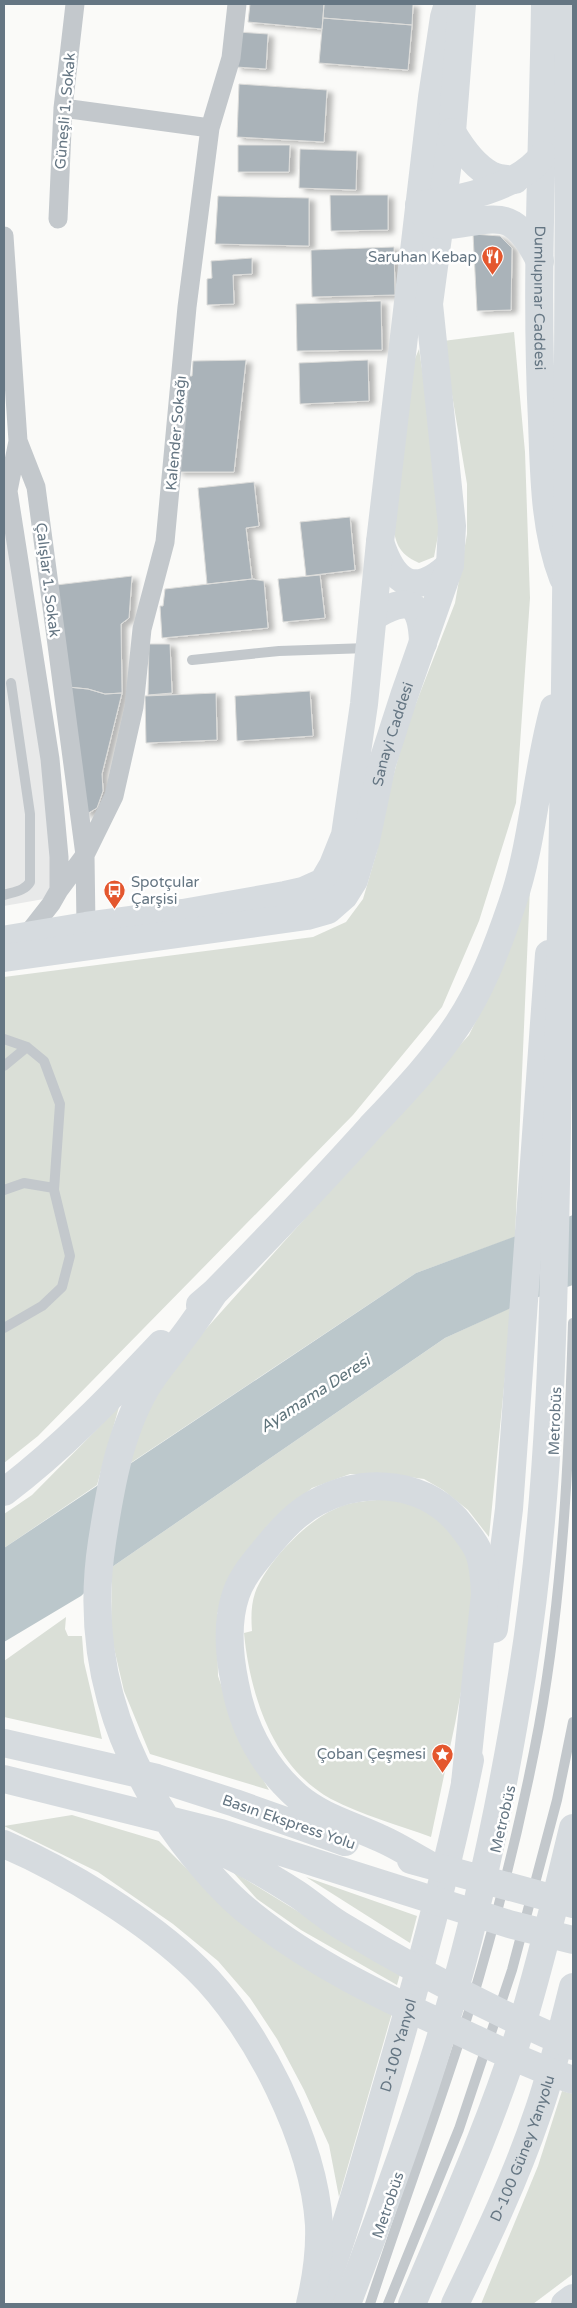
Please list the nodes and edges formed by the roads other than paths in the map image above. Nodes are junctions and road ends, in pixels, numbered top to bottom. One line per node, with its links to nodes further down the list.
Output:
1 (75, 4): 7 (street, Güneşli 1. Sokak)
2 (237, 4): 8 (street, Kalender Sokağı)
3 (448, 4): 12 (main road)
4 (462, 4): 9 (main road)
5 (545, 4): 10 (main road, Dumlupınar Caddesi)
6 (569, 4): 19 (main road)
7 (63, 108): 8 (street); 13 (street, Güneşli 1. Sokak)
8 (210, 128): 26 (street, Kalender Sokağı)
9 (452, 132): 11 (main road); 12 (main road)
10 (543, 154): 11 (main road); 15 (main road, Dumlupınar Caddesi)
11 (515, 180): 12 (main road)
12 (434, 211): 15 (main road); 17 (main road, Sanayi Caddesi); 18 (main road, Sanayi Caddesi)
13 (58, 219)
14 (4, 236): 16 (street, Çalışlar 1. Sokak)
15 (540, 261): 19 (main road, Dumlupınar Caddesi)
16 (18, 441): 26 (street, Çalışlar 1. Sokak); 28 (street)
17 (380, 542): 18 (main road); 20 (main road, Sanayi Caddesi)
18 (450, 565): 21 (main road, Sanayi Caddesi)
19 (567, 589): 24 (main road)
20 (373, 616): 21 (main road); 22 (main road, Sanayi Caddesi)
21 (423, 643): 32 (main road, Sanayi Caddesi)
22 (368, 648): 23 (lane); 30 (main road, Sanayi Caddesi)
23 (192, 660)
24 (565, 668): 27 (main road); 38 (main road)
25 (11, 683): 29 (lane)
26 (85, 855): 28 (street, Kalender Sokağı); 30 (street, Çalışlar 1. Sokak)
27 (563, 865): 45 (main road); 46 (main road)
28 (58, 890): 31 (street, Kalender Sokağı)
29 (4, 895)
30 (86, 926): 31 (main road, Sanayi Caddesi)
31 (15, 938)
32 (4, 958)
33 (4, 1039): 34 (lane)
34 (27, 1047): 35 (lane); 36 (lane)
35 (4, 1066)
36 (54, 1188): 37 (lane); 40 (lane)
37 (4, 1190)
38 (214, 1294): 41 (main road); 55 (main road)
39 (573, 1323): 46 (lane, Metrobüs)
40 (4, 1328)
41 (4, 1492)
42 (573, 1722): 57 (lane)
43 (4, 1743): 50 (main road, Basın Ekspress Yolu)
44 (4, 1779): 47 (main road, Basın Ekspress Yolu)
45 (466, 1783): 50 (main road); 60 (main road, D-100 Yanyol)
46 (513, 1793): 56 (main road)
47 (98, 1803): 52 (main road, Basın Ekspress Yolu); 54 (main road)
48 (573, 1828): 57 (main road)
49 (4, 1844): 59 (main road)
50 (428, 1864): 51 (main road, Basın Ekspress Yolu)
51 (573, 1904)
52 (573, 1940)
53 (573, 1987): 65 (main road, D-100 Güney Yanyolu)
54 (573, 2046)
55 (573, 2080)
56 (427, 2109): 61 (main road); 62 (lane, Metrobüs)
57 (471, 2132): 63 (lane); 64 (main road)
58 (573, 2298): 66 (main road)
59 (310, 2304)
60 (318, 2304)
61 (347, 2304)
62 (370, 2304)
63 (388, 2304)
64 (412, 2304)
65 (455, 2304)
66 (565, 2304)

